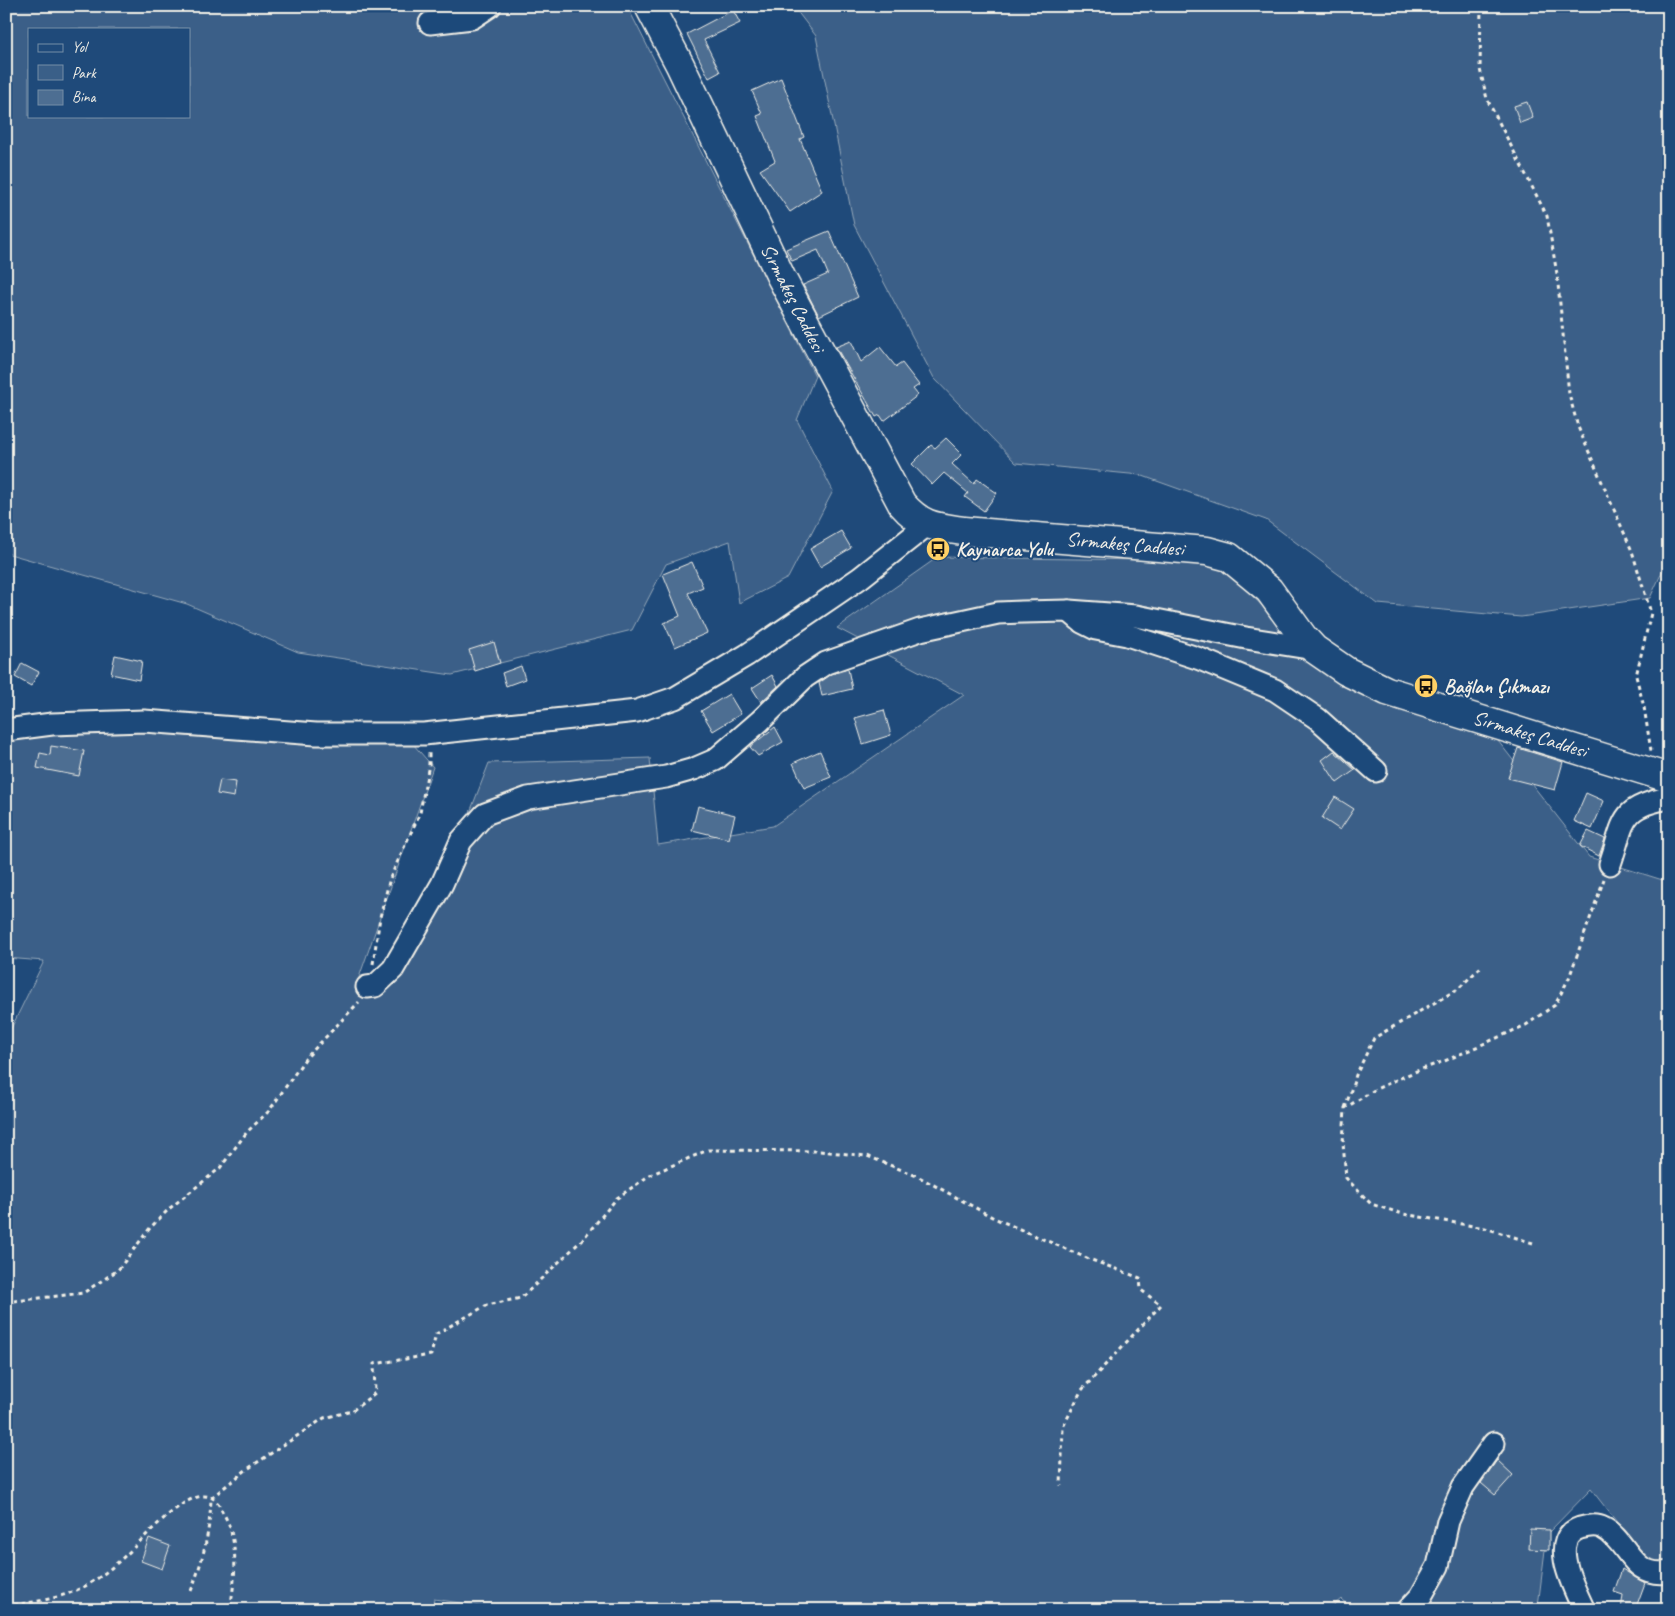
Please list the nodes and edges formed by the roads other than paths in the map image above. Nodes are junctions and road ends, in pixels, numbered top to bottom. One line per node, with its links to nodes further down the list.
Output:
1 (490, 6): 3 (street)
2 (649, 6): 4 (main road, Sırmakeş Caddesi)
3 (430, 23)
4 (927, 525): 6 (main road, Sırmakeş Caddesi); 7 (street)
5 (1069, 611): 6 (street); 8 (street); 12 (street)
6 (1314, 649): 9 (main road, Sırmakeş Caddesi)
7 (6, 730)
8 (1376, 772)
9 (1662, 775)
10 (1669, 798): 11 (street)
11 (1610, 864)
12 (367, 987)
13 (1494, 1444): 15 (street)
14 (1669, 1572): 16 (street)
15 (1408, 1610)
16 (1584, 1610)

